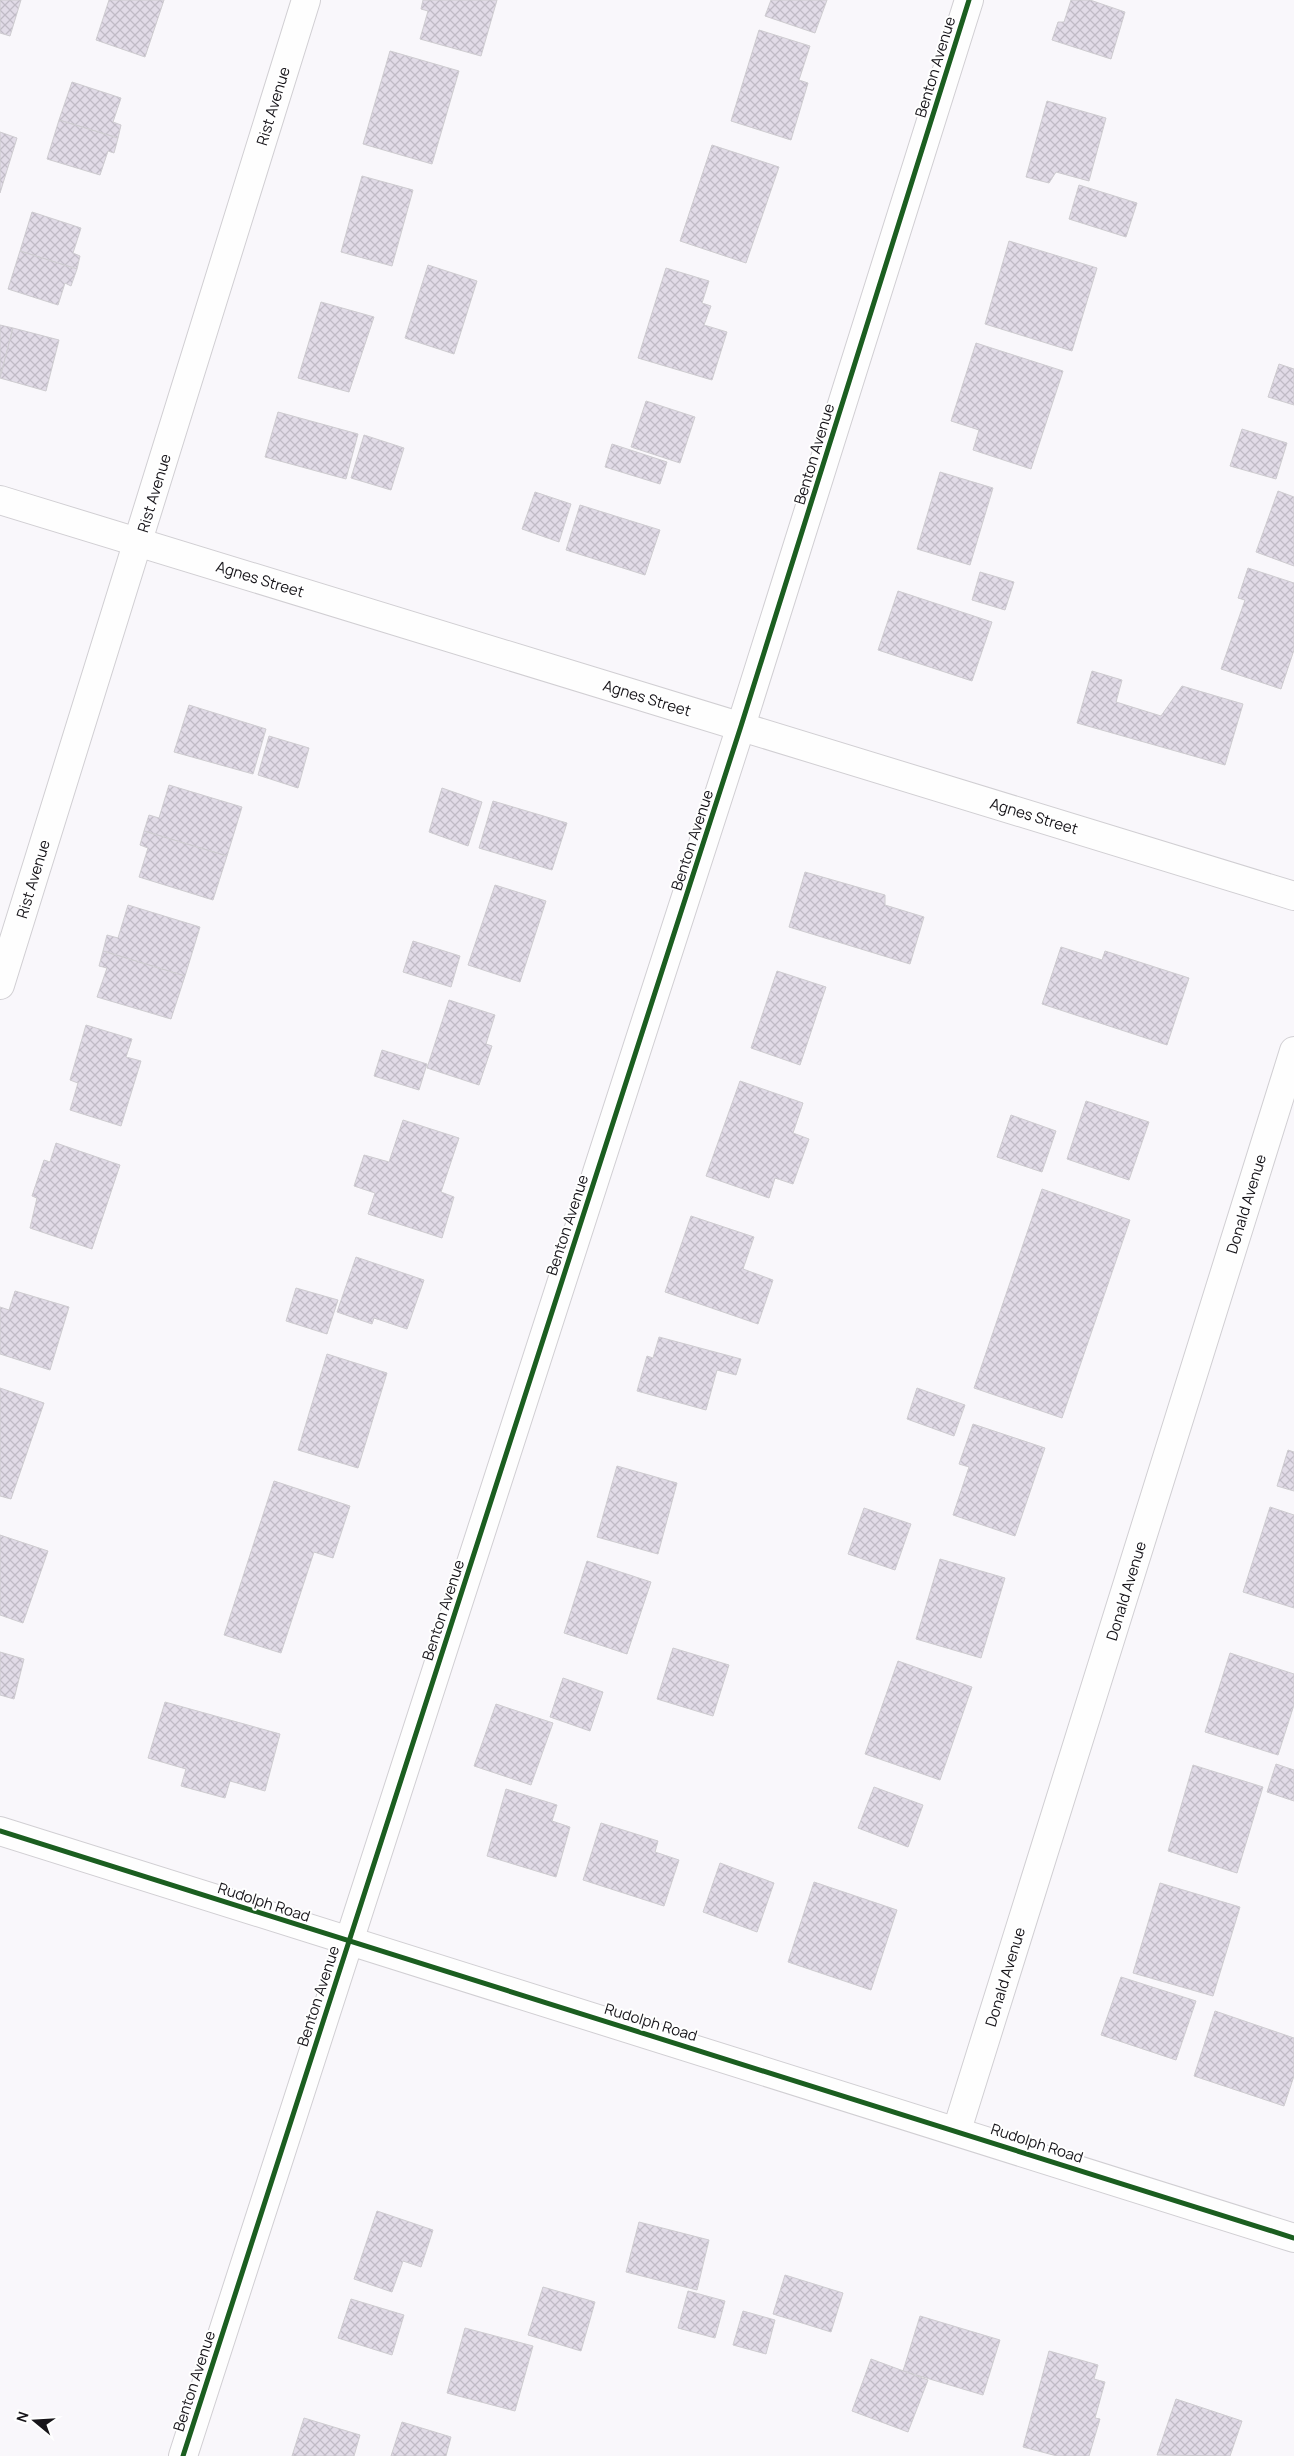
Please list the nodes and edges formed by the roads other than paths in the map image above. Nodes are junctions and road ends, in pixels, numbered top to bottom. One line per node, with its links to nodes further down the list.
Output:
1 (306, 0): 4 (street, Rist Avenue)
2 (969, 0): 5 (street, Benton Avenue)
3 (0, 500): 4 (street, Agnes Street)
4 (139, 542): 5 (street, Agnes Street); 7 (street, Rist Avenue)
5 (741, 726): 6 (street, Agnes Street); 10 (street, Benton Avenue)
6 (1294, 896)
7 (0, 985)
8 (1294, 1051): 11 (street, Donald Avenue)
9 (0, 1831): 10 (street, Rudolph Road)
10 (349, 1942): 11 (street, Rudolph Road); 13 (street, Benton Avenue)
11 (957, 2130): 12 (street, Rudolph Road)
12 (1294, 2238)
13 (183, 2456)

